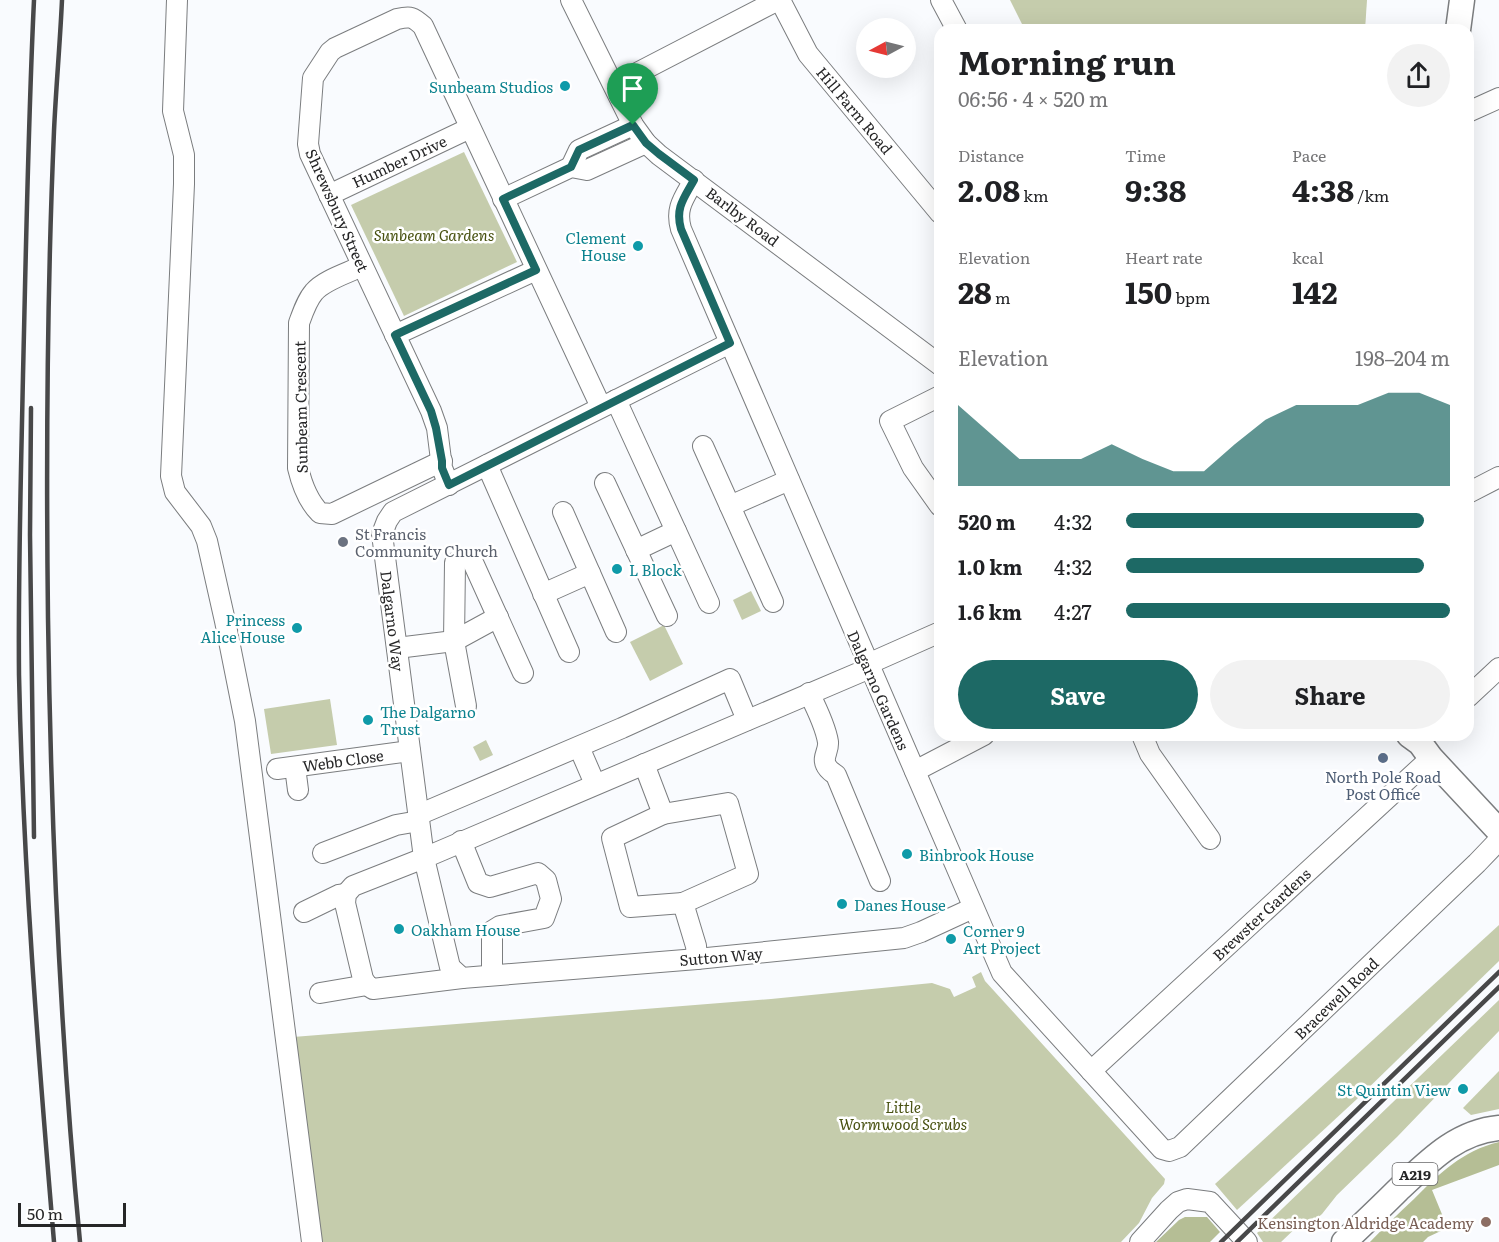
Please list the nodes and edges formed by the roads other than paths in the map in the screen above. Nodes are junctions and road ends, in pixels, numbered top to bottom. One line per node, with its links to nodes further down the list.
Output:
1 (177, 0): 86 (street)
2 (571, 0): 8 (street, Barlby Road)
3 (778, 0): 8 (street); 18 (street, Hill Farm Road)
4 (941, 0): 6 (street)
5 (1462, 0): 7 (main road)
6 (954, 24)
7 (1459, 24)
8 (614, 85): 11 (street, Barlby Road)
9 (1499, 99): 10 (street)
10 (1474, 109)
11 (633, 125): 13 (street, Barlby Road); 14 (street)
12 (470, 128): 16 (street, Humber Drive); 16 (street, Shrewsbury Street); 17 (street, Shrewsbury Street)
13 (646, 143): 14 (street); 15 (street, Barlby Road)
14 (571, 167): 17 (street)
15 (694, 180): 22 (street, Dalgarno Gardens); 23 (street, Barlby Road)
16 (329, 195): 19 (street, Shrewsbury Street)
17 (503, 199): 20 (street, Shrewsbury Street)
18 (934, 206)
19 (362, 266): 21 (street, Shrewsbury Street); 27 (street, Sunbeam Crescent)
20 (536, 270): 21 (street); 25 (street, Shrewsbury Street)
21 (395, 335): 27 (street, Shrewsbury Street)
22 (730, 343): 25 (street, Dalgarno Way); 30 (street, Dalgarno Gardens)
23 (934, 360)
24 (934, 399): 34 (street)
25 (608, 404): 28 (street, Dalgarno Way); 37 (street, Shrewsbury Street)
26 (703, 446): 35 (street)
27 (442, 461): 32 (street, Shrewsbury Street)
28 (487, 465): 32 (street, Dalgarno Way); 40 (street)
29 (1499, 477): 33 (street)
30 (789, 480): 35 (street); 50 (street, Dalgarno Gardens)
31 (605, 483): 38 (street)
32 (449, 485): 48 (street, Dalgarno Way)
33 (1474, 490)
34 (934, 498)
35 (730, 506): 41 (street)
36 (563, 512): 39 (street)
37 (676, 531): 38 (street); 42 (street, Shrewsbury Street)
38 (636, 550): 44 (street)
39 (590, 573): 40 (street); 45 (street)
40 (543, 594): 49 (street)
41 (773, 602)
42 (709, 603)
43 (498, 616): 47 (street); 47 (street); 52 (street)
44 (667, 616)
45 (616, 632)
46 (934, 635): 50 (street)
47 (454, 641): 48 (street); 55 (street)
48 (397, 648): 61 (street, Dalgarno Way)
49 (569, 652)
50 (869, 666): 54 (street); 63 (street, Dalgarno Gardens)
51 (1499, 668): 53 (street)
52 (524, 674)
53 (1474, 691)
54 (809, 693): 56 (street); 73 (street)
55 (466, 706)
56 (747, 720): 60 (street); 62 (street)
57 (972, 741): 63 (street)
58 (1145, 741): 69 (street)
59 (1422, 743): 68 (main road); 83 (street, Brewster Gardens)
60 (579, 747): 64 (street); 67 (street)
61 (410, 751): 65 (street, Webb Close); 67 (street, Dalgarno Way)
62 (644, 764): 64 (street); 66 (street)
63 (915, 771): 76 (street, Dalgarno Gardens)
64 (595, 784): 70 (street)
65 (298, 790)
66 (663, 814): 75 (street); 75 (street)
67 (418, 818): 71 (street); 72 (street, Dalgarno Way)
68 (1496, 825): 85 (street, Bracewell Road)
69 (1210, 839)
70 (461, 841): 72 (street); 79 (street)
71 (323, 853)
72 (423, 858): 74 (street); 80 (street)
73 (880, 881)
74 (346, 894): 77 (street); 81 (street)
75 (683, 903): 78 (street)
76 (973, 908): 78 (street, Sutton Way); 83 (street, Dalgarno Gardens)
77 (304, 912)
78 (697, 959): 79 (street, Sutton Way)
79 (492, 975): 80 (street, Sutton Way)
80 (462, 978): 81 (street, Sutton Way)
81 (367, 985): 82 (street, Sutton Way)
82 (320, 993)
83 (1091, 1071): 85 (street, Dalgarno Gardens)
84 (1499, 1128): 89 (main road, A219)
85 (1169, 1151)
86 (312, 1242)
87 (1140, 1242): 88 (street)
88 (1247, 1242)
89 (1344, 1242)

